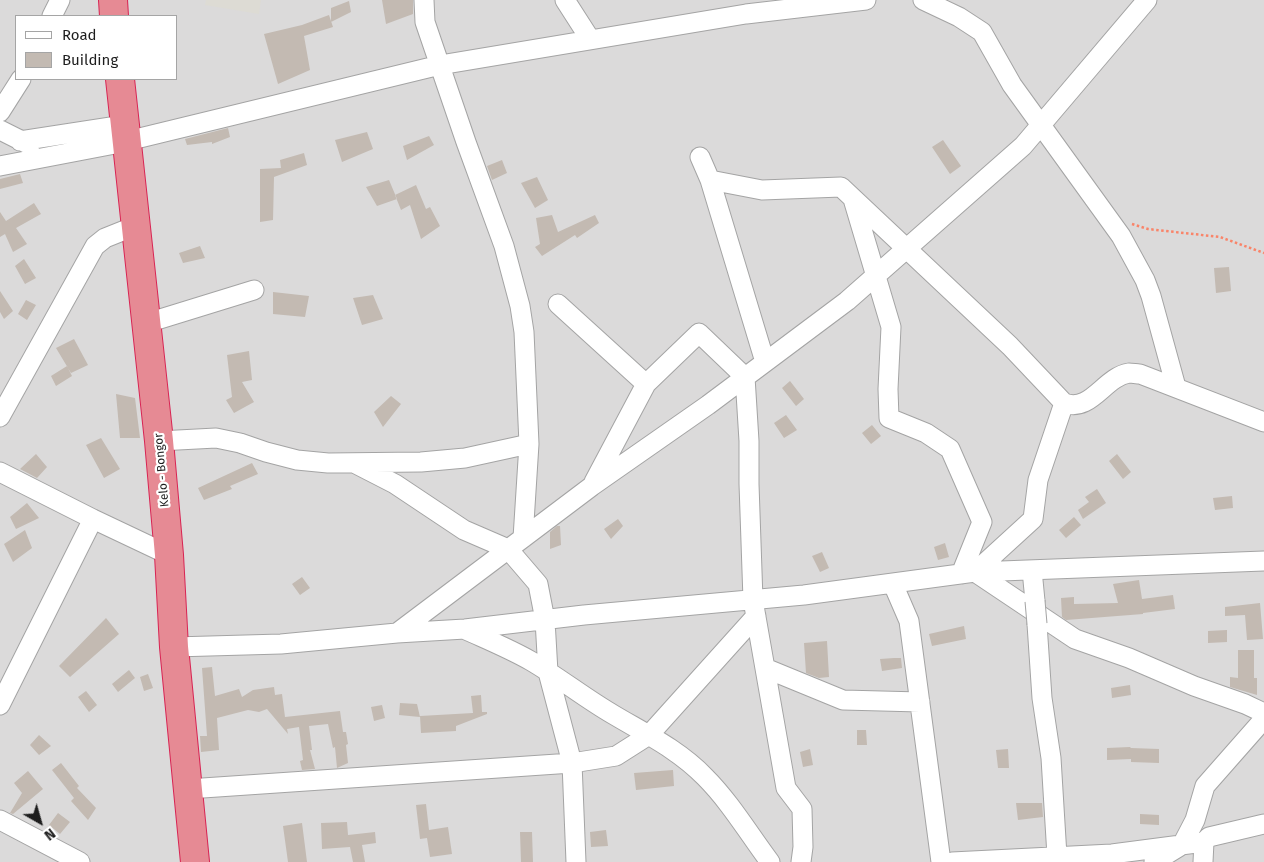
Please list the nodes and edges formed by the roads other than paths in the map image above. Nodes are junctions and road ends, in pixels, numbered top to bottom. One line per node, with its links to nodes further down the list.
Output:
1 (60, 0): 9 (street)
2 (112, 0): 10 (highway)
3 (424, 0): 12 (street)
4 (565, 0): 11 (street)
5 (866, 0): 8 (street)
6 (923, 0): 16 (street)
7 (1146, 0): 16 (street)
8 (831, 2): 11 (street)
9 (52, 15)
10 (114, 15)
11 (590, 39): 12 (street)
12 (440, 65): 18 (street); 39 (street)
13 (20, 80): 15 (street)
14 (120, 80): 18 (highway, Kelo - Bongor)
15 (0, 112)
16 (1040, 126): 26 (street); 34 (street)
17 (0, 130): 19 (street)
18 (125, 133): 19 (street); 20 (street); 25 (highway, Kelo - Bongor)
19 (20, 141): 20 (street)
20 (53, 156): 22 (street)
21 (700, 157): 23 (street)
22 (0, 166)
23 (710, 180): 24 (street); 31 (street)
24 (852, 198): 26 (street); 27 (street)
25 (135, 226): 30 (highway, Kelo - Bongor); 36 (street)
26 (906, 249): 27 (street); 35 (street)
27 (876, 275): 31 (street); 48 (street)
28 (254, 290): 30 (street)
29 (558, 304): 33 (street)
30 (147, 323): 38 (highway, Kelo - Bongor)
31 (765, 362): 32 (street)
32 (745, 377): 33 (street); 42 (street); 50 (street)
33 (646, 384): 42 (street)
34 (1176, 387): 35 (street); 37 (street)
35 (1064, 403): 48 (street)
36 (0, 417)
37 (1264, 422)
38 (159, 441): 40 (street); 45 (highway, Kelo - Bongor)
39 (529, 444): 40 (street); 44 (street)
40 (356, 464): 44 (street)
41 (0, 472): 43 (street)
42 (592, 486): 44 (street)
43 (93, 519): 45 (street); 58 (street)
44 (516, 543): 51 (street); 53 (street)
45 (170, 555): 54 (highway, Kelo - Bongor)
46 (1264, 561): 47 (street)
47 (1032, 570): 48 (street); 68 (street, bridge)
48 (968, 573): 49 (street); 59 (street)
49 (893, 584): 50 (street); 57 (street)
50 (755, 608): 51 (street); 55 (street); 61 (street)
51 (545, 620): 52 (street); 56 (street)
52 (465, 629): 53 (street); 56 (street)
53 (397, 633): 54 (street)
54 (174, 647): 63 (highway, Kelo - Bongor)
55 (765, 668): 57 (street); 73 (street)
56 (548, 672): 61 (street); 62 (street)
57 (920, 702): 74 (street)
58 (0, 705)
59 (1264, 713)
60 (1264, 719): 67 (street)
61 (650, 735): 62 (street); 72 (street)
62 (572, 763): 63 (street); 71 (street)
63 (188, 789): 70 (highway, Kelo - Bongor)
64 (0, 820): 69 (street)
65 (1264, 824): 66 (street)
66 (1204, 842): 67 (street); 77 (street)
67 (1182, 845): 68 (street); 76 (street)
68 (1064, 859): 75 (street)
69 (80, 862)
70 (195, 862)
71 (576, 862)
72 (770, 862)
73 (801, 862)
74 (941, 862)
75 (952, 862)
76 (1154, 862)
77 (1203, 862)

